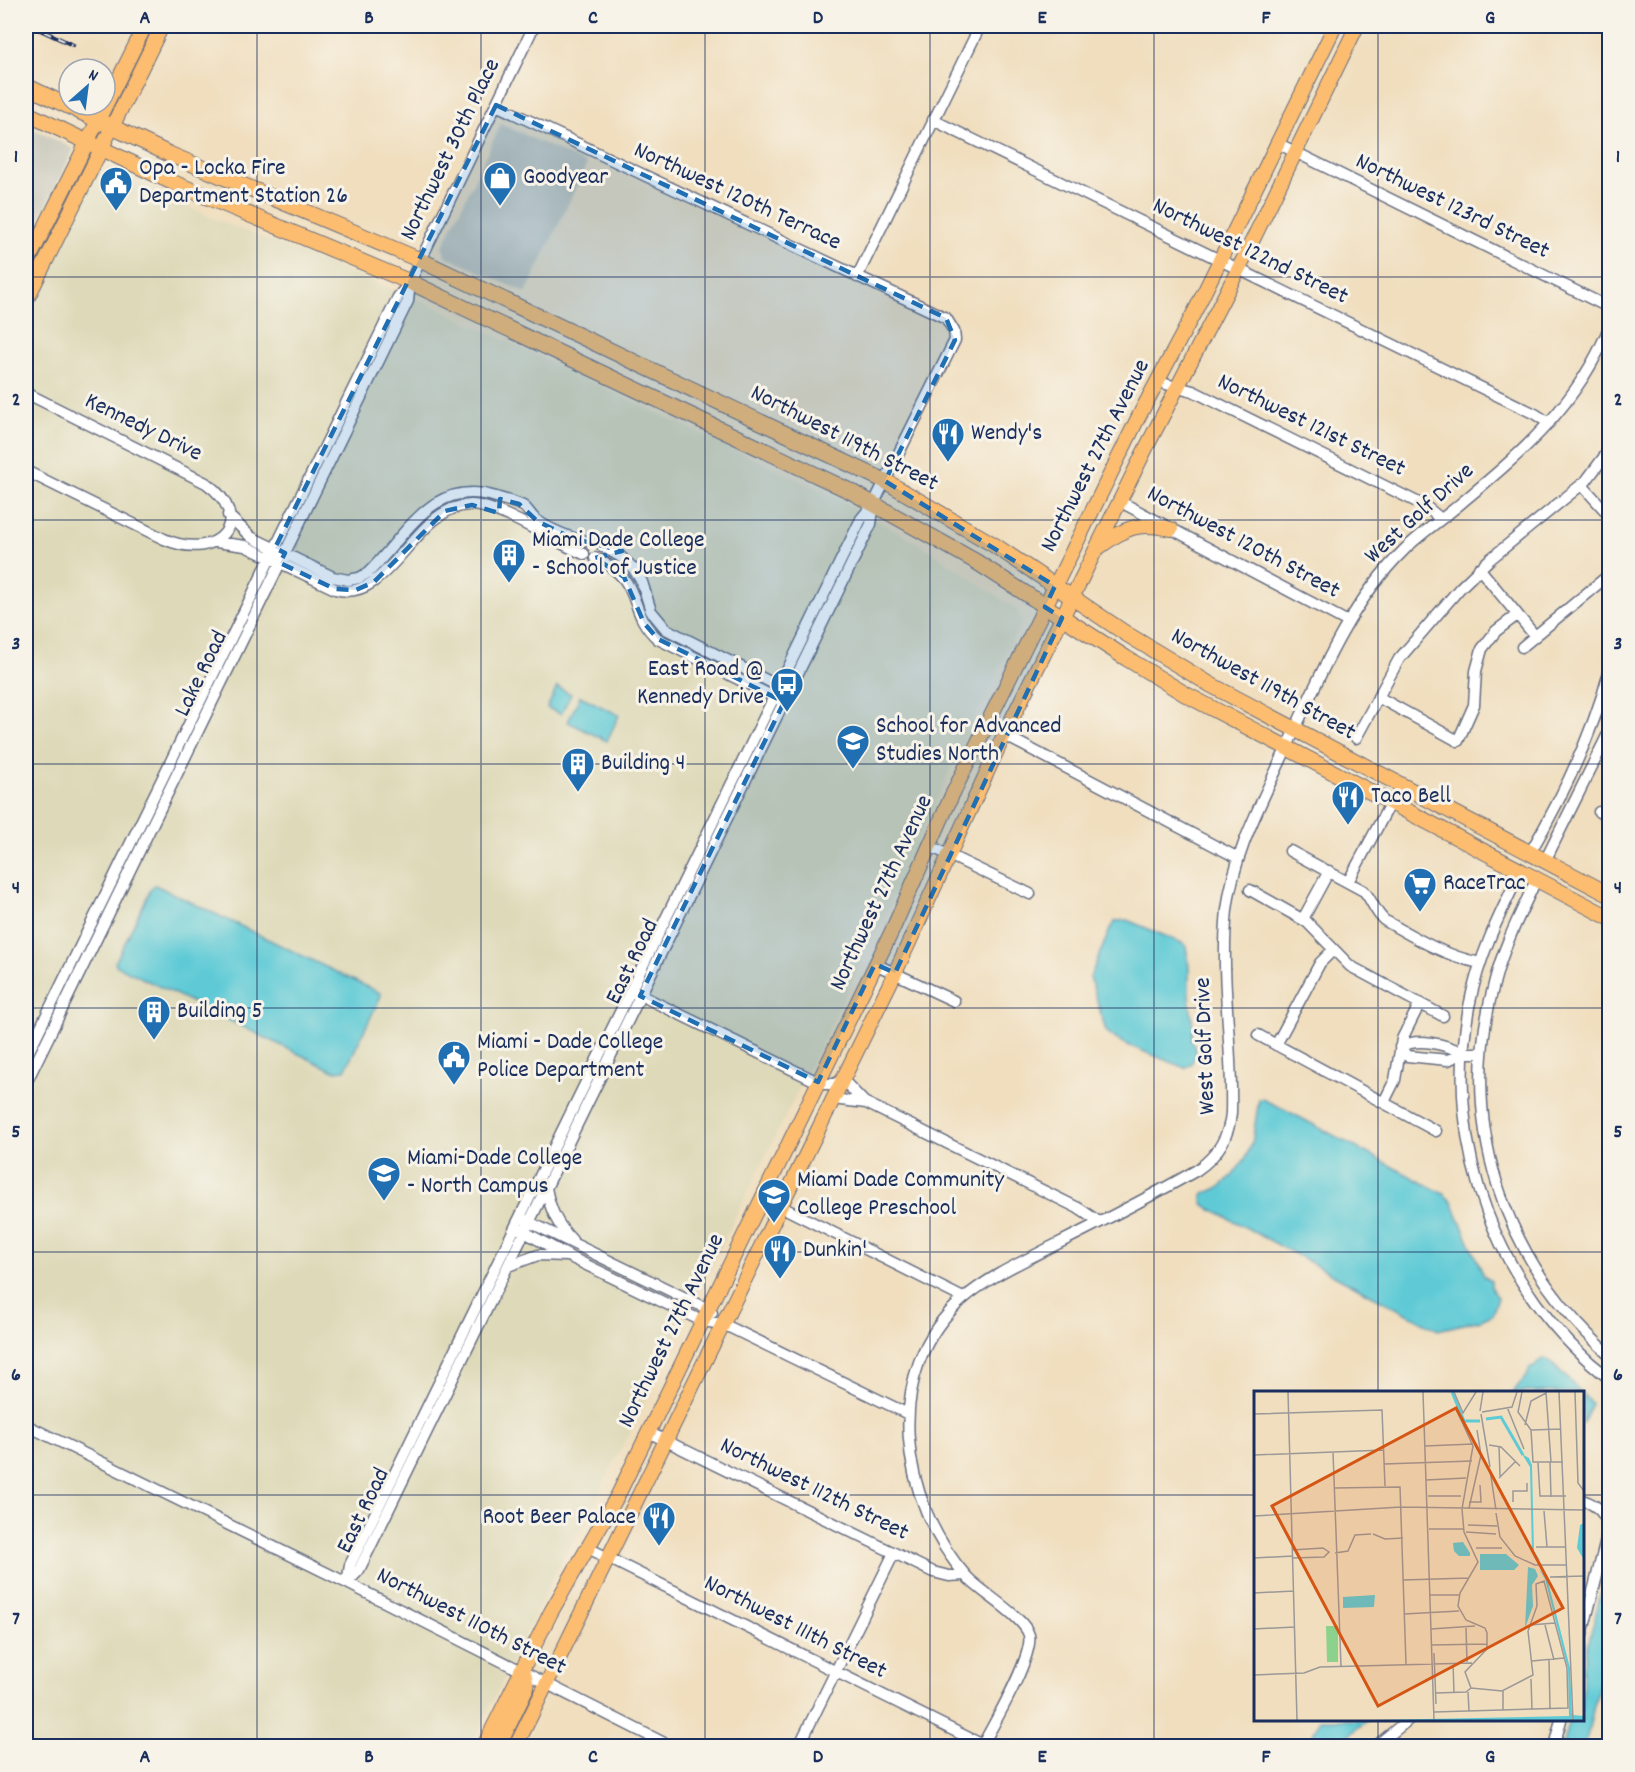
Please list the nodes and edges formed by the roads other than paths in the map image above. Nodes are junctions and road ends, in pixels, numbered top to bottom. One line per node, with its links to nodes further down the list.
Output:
1 (145, 26): 10 (main road)
2 (162, 26): 12 (main road)
3 (534, 26): 8 (street, Northwest 30th Place)
4 (980, 26): 11 (street)
5 (1335, 26): 14 (main road, Northwest 27th Avenue)
6 (1357, 26): 16 (main road, Northwest 27th Avenue)
7 (26, 86): 10 (highway, Northwest 119th Street)
8 (496, 105): 17 (street, Northwest 30th Place); 21 (street, Northwest 120th Terrace)
9 (26, 113): 13 (highway, Northwest 119th Street)
10 (98, 120): 12 (highway, Northwest 119th Street); 13 (main road)
11 (933, 120): 18 (street, Northwest 122nd Street); 21 (street)
12 (113, 127): 15 (main road); 17 (highway, Northwest 119th Street)
13 (87, 142): 15 (highway, Northwest 119th Street); 19 (main road)
14 (1277, 143): 16 (street, Northwest 123rd Street); 18 (main road, Northwest 27th Avenue)
15 (102, 149): 22 (highway, Northwest 119th Street); 23 (main road)
16 (1295, 153): 20 (main road, Northwest 27th Avenue); 24 (street, Northwest 123rd Street)
17 (420, 260): 22 (street, Lake Road); 33 (highway, Northwest 119th Street)
18 (1219, 261): 20 (street, Northwest 122nd Street); 27 (main road, Northwest 27th Avenue)
19 (26, 265)
20 (1238, 270): 28 (main road, Northwest 27th Avenue); 30 (street, Northwest 122nd Street)
21 (857, 277): 26 (street, Northwest 120th Terrace)
22 (410, 282): 37 (highway, Northwest 119th Street); 47 (street, Lake Road)
23 (26, 301)
24 (1610, 308)
25 (1610, 325): 30 (street, West Golf Drive)
26 (954, 331): 33 (street, East Road)
27 (1158, 382): 28 (street, Northwest 121st Street); 51 (main road, Northwest 27th Avenue)
28 (1178, 387): 36 (main road, Northwest 27th Avenue); 41 (street, Northwest 121st Street)
29 (26, 393): 39 (street, Kennedy Drive)
30 (1550, 423): 41 (street, West Golf Drive)
31 (1610, 449): 34 (street)
32 (26, 471): 44 (street, Kennedy Drive)
33 (885, 481): 37 (street, East Road); 51 (highway, Northwest 119th Street)
34 (1582, 485): 40 (street); 49 (street)
35 (504, 500): 38 (street); 43 (street, Kennedy Drive); 47 (street, Kennedy Drive)
36 (1119, 501): 42 (street, Northwest 120th Street); 46 (main road, Northwest 27th Avenue)
37 (874, 503): 53 (highway, Northwest 119th Street); 60 (street, East Road)
38 (499, 513): 47 (street, Kennedy Drive); 48 (street, Kennedy Drive)
39 (228, 515): 44 (street); 47 (street, Kennedy Drive)
40 (1610, 516)
41 (1441, 519): 56 (street, West Golf Drive)
42 (1171, 529): 46 (main road); 56 (street, Northwest 120th Street)
43 (586, 541): 45 (street, Kennedy Drive); 48 (street)
44 (216, 542): 47 (street, Kennedy Drive)
45 (602, 546): 48 (street); 60 (street, Kennedy Drive)
46 (1096, 549): 52 (main road, Northwest 27th Avenue)
47 (277, 556): 101 (street, Lake Road); 104 (street, Lake Road)
48 (590, 556): 60 (street, Kennedy Drive)
49 (1479, 568): 54 (street); 61 (street)
50 (1610, 574): 57 (street)
51 (1055, 586): 52 (highway, Northwest 119th Street); 53 (main road, Northwest 27th Avenue)
52 (1073, 598): 55 (main road, Northwest 27th Avenue); 63 (highway, Northwest 119th Street)
53 (1045, 606): 55 (highway, Northwest 119th Street); 71 (main road, Northwest 27th Avenue)
54 (1517, 615): 57 (street); 61 (street)
55 (1062, 618): 65 (main road, Northwest 27th Avenue); 67 (highway, Northwest 119th Street)
56 (1348, 622): 63 (street, West Golf Drive)
57 (1535, 636): 58 (street)
58 (1522, 646)
59 (1610, 669): 62 (street)
60 (782, 694): 90 (street, East Road)
61 (1378, 697): 66 (street)
62 (1591, 724): 64 (street); 73 (street)
63 (1295, 730): 67 (street, West Golf Drive); 73 (highway, Northwest 119th Street)
64 (1609, 731): 76 (street)
65 (1004, 735): 74 (main road, Northwest 27th Avenue); 75 (street)
66 (1356, 738)
67 (1287, 748): 68 (highway, Northwest 119th Street); 75 (street, West Golf Drive)
68 (1391, 802): 78 (highway, Northwest 119th Street); 80 (street)
69 (1599, 812): 70 (street)
70 (1610, 818)
71 (930, 846): 74 (street); 88 (main road, Northwest 27th Avenue)
72 (1290, 851): 77 (street)
73 (1530, 853): 76 (highway, Northwest 119th Street); 78 (highway)
74 (948, 855): 82 (street); 89 (main road, Northwest 27th Avenue)
75 (1238, 858): 112 (street, West Golf Drive)
76 (1545, 861): 79 (highway); 83 (highway, Northwest 119th Street)
77 (1329, 871): 80 (street); 85 (street)
78 (1521, 871): 79 (highway, Northwest 119th Street); 87 (street)
79 (1536, 879): 84 (highway, Northwest 119th Street); 99 (street)
80 (1348, 882): 87 (street)
81 (1250, 890): 85 (street)
82 (1030, 894)
83 (1610, 895)
84 (1610, 918)
85 (1303, 919): 86 (street)
86 (1333, 950): 92 (street); 96 (street)
87 (1480, 963): 98 (street)
88 (875, 964): 89 (street); 103 (main road, Northwest 27th Avenue)
89 (895, 973): 91 (street); 102 (main road, Northwest 27th Avenue)
90 (636, 993): 103 (street); 109 (street, East Road); 113 (street, East Road)
91 (954, 1001)
92 (1420, 1003): 93 (street); 97 (street)
93 (1443, 1016)
94 (1258, 1035): 96 (street)
95 (1418, 1043): 97 (street); 98 (street); 100 (street)
96 (1276, 1045): 106 (street)
97 (1400, 1047): 100 (street); 106 (street)
98 (1462, 1053): 99 (street); 100 (street); 121 (street)
99 (1482, 1053): 120 (street)
100 (1417, 1057)
101 (26, 1058)
102 (843, 1079): 103 (street); 105 (main road, Northwest 27th Avenue); 107 (street)
103 (818, 1082): 110 (main road, Northwest 27th Avenue)
104 (26, 1083)
105 (832, 1099): 107 (street); 111 (main road, Northwest 27th Avenue)
106 (1384, 1102): 108 (street)
107 (866, 1103): 112 (street)
108 (1436, 1131)
109 (546, 1188): 113 (street, East Road); 114 (street)
110 (762, 1197): 111 (street); 118 (main road, Northwest 27th Avenue)
111 (781, 1206): 117 (street); 119 (main road, Northwest 27th Avenue)
112 (1099, 1222): 117 (street, West Golf Drive)
113 (522, 1225): 114 (street); 115 (street); 116 (street, East Road); 131 (street, East Road)
114 (576, 1244): 118 (street)
115 (570, 1257): 116 (street); 118 (street)
116 (508, 1266): 131 (street, East Road)
117 (963, 1298): 122 (street, West Golf Drive)
118 (705, 1315): 119 (street); 124 (main road, Northwest 27th Avenue)
119 (723, 1324): 122 (street); 125 (main road, Northwest 27th Avenue)
120 (1610, 1355)
121 (1610, 1380)
122 (908, 1414): 130 (street, West Golf Drive)
123 (26, 1425): 131 (street, Northwest 110th Street)
124 (648, 1432): 125 (street, Northwest 112th Street); 127 (main road, Northwest 27th Avenue)
125 (666, 1441): 128 (street, Northwest 112th Street); 129 (main road, Northwest 27th Avenue)
126 (1585, 1501): 132 (street)
127 (588, 1548): 129 (street, Northwest 111th Street); 133 (main road, Northwest 27th Avenue)
128 (894, 1553): 130 (street, Northwest 112th Street); 134 (street)
129 (609, 1558): 134 (street, Northwest 111th Street); 135 (main road, Northwest 27th Avenue)
130 (965, 1575): 143 (street, West Golf Drive)
131 (347, 1583): 133 (street, Northwest 110th Street)
132 (1584, 1627)
133 (521, 1670): 135 (street, Northwest 110th Street); 138 (main road, Northwest 27th Avenue); 139 (main road)
134 (835, 1671): 142 (street); 143 (street, Northwest 111th Street)
135 (547, 1684): 140 (main road, Northwest 27th Avenue); 141 (street, Northwest 110th Street)
136 (1406, 1721): 144 (street)
137 (1560, 1721): 145 (street)
138 (484, 1746)
139 (499, 1746)
140 (516, 1746)
141 (670, 1746)
142 (799, 1746)
143 (983, 1746)
144 (1376, 1746)
145 (1554, 1746)

